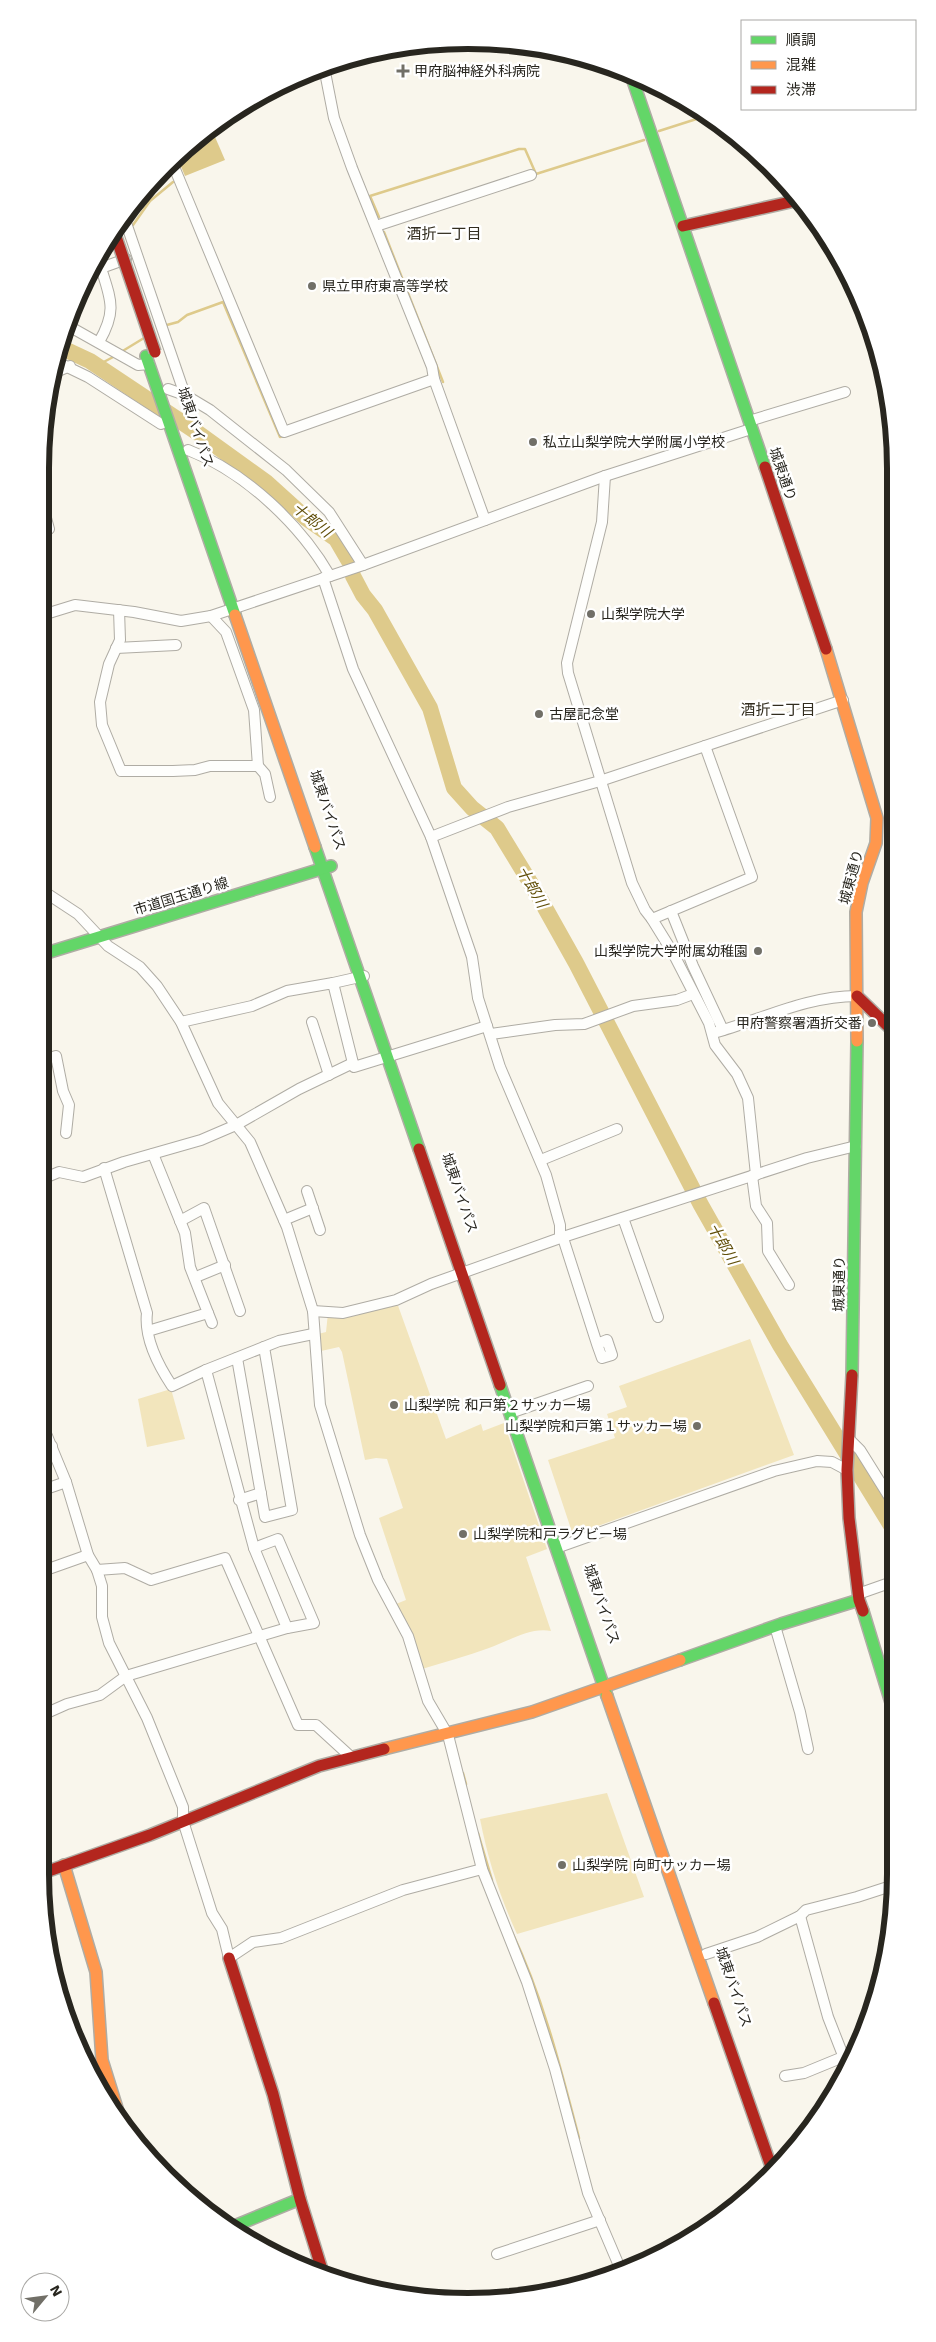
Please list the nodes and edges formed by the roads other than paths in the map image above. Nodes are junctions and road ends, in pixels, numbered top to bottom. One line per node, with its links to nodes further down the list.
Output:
1 (325, 74): 7 (street)
2 (634, 83): 8 (main road, 城東通り)
3 (175, 169): 18 (street)
4 (530, 174): 7 (street)
5 (791, 202): 8 (main road)
6 (127, 225): 11 (street)
7 (376, 226): 18 (street)
8 (683, 226): 23 (main road, 城東通り)
9 (116, 239): 14 (main road, 城東バイパス, bridge)
10 (110, 250): 14 (main road, 城東バイパス)
11 (137, 255): 13 (street); 21 (street)
12 (73, 328): 13 (street)
13 (104, 345): 14 (street)
14 (150, 358): 19 (main road, 城東バイパス); 22 (main road, 城東バイパス)
15 (62, 363): 16 (street)
16 (70, 366): 17 (street); 22 (street)
17 (61, 370)
18 (434, 379): 26 (street)
19 (168, 391): 21 (street); 24 (main road, 城東バイパス)
20 (845, 392): 23 (street)
21 (185, 395): 27 (street)
22 (168, 421): 29 (main road, 城東バイパス)
23 (750, 425): 25 (street); 35 (main road, 城東通り)
24 (188, 450): 28 (street); 29 (main road, 城東バイパス)
25 (605, 476): 26 (street); 38 (street)
26 (485, 520): 27 (street)
27 (363, 565): 28 (street)
28 (330, 576): 29 (street); 40 (street)
29 (238, 608): 32 (street); 41 (main road, 城東バイパス)
30 (119, 610): 31 (street); 32 (street); 34 (street)
31 (49, 614)
32 (211, 616): 37 (street)
33 (176, 645): 34 (street)
34 (116, 648): 37 (street)
35 (843, 700): 36 (street); 50 (main road, 城東通り)
36 (705, 746): 38 (street); 43 (street)
37 (258, 766): 39 (street)
38 (600, 781): 40 (street); 44 (street)
39 (270, 797)
40 (431, 837): 54 (street)
41 (326, 867): 45 (main road, 市道国玉通り線); 47 (main road, 城東バイパス)
42 (49, 895): 45 (street)
43 (671, 911): 44 (street); 55 (street)
44 (652, 919): 49 (street)
45 (100, 937): 46 (main road, 市道国玉通り線); 51 (street)
46 (49, 952)
47 (364, 976): 48 (street); 56 (main road, 城東バイパス)
48 (333, 983): 51 (street); 58 (street)
49 (693, 994): 54 (street); 55 (street)
50 (857, 996): 53 (main road); 55 (street); 63 (main road, 城東通り)
51 (181, 1022): 60 (street)
52 (312, 1022): 59 (street)
53 (887, 1025)
54 (489, 1030): 56 (street); 65 (street)
55 (718, 1031): 68 (street)
56 (392, 1055): 58 (street); 77 (main road, 城東バイパス)
57 (49, 1058): 62 (street)
58 (353, 1063): 59 (street)
59 (329, 1075): 60 (street)
60 (236, 1126): 64 (street); 73 (street)
61 (617, 1129): 65 (street)
62 (66, 1133)
63 (856, 1146): 68 (street); 94 (main road, 城東通り)
64 (153, 1154): 66 (street); 72 (street)
65 (540, 1160): 75 (street)
66 (104, 1168): 67 (street); 85 (street)
67 (49, 1176)
68 (754, 1176): 71 (street); 79 (street)
69 (307, 1191): 70 (street)
70 (313, 1208): 73 (street); 74 (street)
71 (623, 1218): 75 (street); 83 (street)
72 (180, 1220): 76 (street); 78 (street)
73 (284, 1220): 81 (street)
74 (320, 1230)
75 (562, 1238): 77 (street); 87 (street)
76 (225, 1265): 78 (street); 80 (street)
77 (466, 1271): 81 (street); 92 (main road, 城東バイパス)
78 (196, 1277): 82 (street)
79 (789, 1285)
80 (240, 1311)
81 (313, 1311): 86 (street)
82 (208, 1313): 84 (street); 85 (street)
83 (658, 1317)
84 (212, 1324)
85 (148, 1331): 90 (street)
86 (313, 1334): 88 (street); 117 (street)
87 (597, 1344)
88 (264, 1347): 89 (street); 100 (street)
89 (237, 1358): 90 (street); 100 (street)
90 (206, 1370): 102 (street)
91 (588, 1386): 92 (street)
92 (514, 1412): 103 (main road, 城東バイパス)
93 (49, 1439): 95 (street)
94 (849, 1440): 97 (main road, 城東通り); 101 (street)
95 (52, 1446): 96 (street); 98 (street)
96 (49, 1447)
97 (847, 1470): 103 (street); 109 (main road, 城東通り)
98 (66, 1482): 99 (street); 105 (street)
99 (49, 1488)
100 (261, 1493): 102 (street)
101 (887, 1493)
102 (239, 1500): 104 (street)
103 (561, 1546): 114 (main road, 城東バイパス)
104 (254, 1548): 111 (street); 111 (street)
105 (88, 1555): 106 (street); 107 (street)
106 (49, 1569)
107 (97, 1570): 112 (street); 113 (street)
108 (887, 1585): 109 (street)
109 (859, 1597): 110 (main road); 115 (main road, 城東通り)
110 (775, 1626): 114 (main road); 118 (street)
111 (287, 1628): 112 (street)
112 (261, 1637): 113 (street); 119 (street)
113 (126, 1676): 116 (street); 120 (street)
114 (609, 1686): 117 (main road); 126 (main road, 城東バイパス); 132 (main road, 城東バイパス)
115 (887, 1689)
116 (49, 1712)
117 (448, 1735): 119 (main road); 122 (street)
118 (808, 1749)
119 (351, 1756): 120 (main road)
120 (183, 1821): 121 (main road); 127 (street)
121 (64, 1865): 123 (main road); 130 (main road)
122 (482, 1870): 127 (street); 134 (street)
123 (49, 1871)
124 (887, 1887): 125 (street)
125 (800, 1916): 126 (street); 128 (street)
126 (706, 1954): 131 (main road, 城東バイパス)
127 (229, 1958): 133 (main road)
128 (844, 2060): 129 (street)
129 (785, 2076)
130 (114, 2099)
131 (777, 2156)
132 (770, 2164)
133 (300, 2199): 135 (main road); 138 (main road)
134 (600, 2220): 136 (street); 137 (street)
135 (238, 2225)
136 (497, 2254)
137 (619, 2265)
138 (321, 2266)

